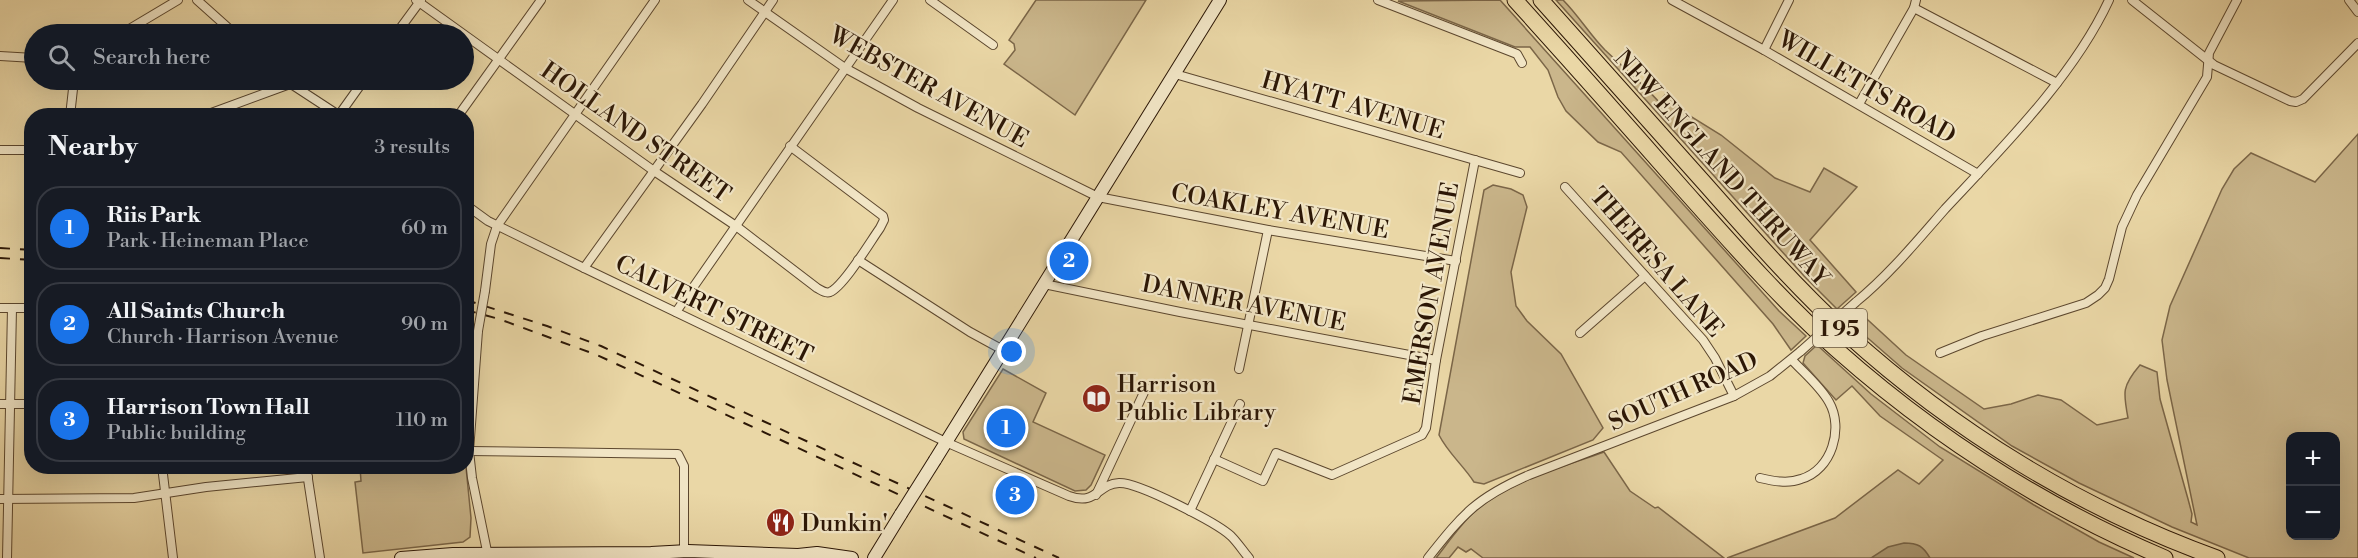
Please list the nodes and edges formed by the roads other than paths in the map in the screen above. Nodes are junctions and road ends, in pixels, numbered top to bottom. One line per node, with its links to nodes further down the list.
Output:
1 (178, 0): 23 (street)
2 (197, 0): 24 (street)
3 (541, 0): 33 (street)
4 (655, 0): 49 (street)
5 (748, 0): 21 (street, WEBSTER AVENUE)
6 (773, 0): 21 (street)
7 (893, 0): 36 (street)
8 (930, 0): 29 (street)
9 (1220, 0): 37 (main road)
10 (1378, 0): 35 (street)
11 (1515, 0): 108 (highway, NEW ENGLAND THRUWAY / I 95)
12 (1541, 0): 109 (highway, NEW ENGLAND THRUWAY / I 95)
13 (1672, 0): 30 (street, WILLETTS ROAD)
14 (1789, 0): 30 (street)
15 (2109, 0): 38 (street, SOUTH ROAD)
16 (2132, 0): 34 (street)
17 (2237, 0): 34 (street)
18 (2349, 0): 22 (street)
19 (419, 1): 25 (street); 26 (street, HOLLAND STREET)
20 (1915, 4): 38 (street); 43 (street)
21 (764, 12): 36 (street, WEBSTER AVENUE); 54 (street)
22 (2358, 12)
23 (138, 24)
24 (224, 24)
25 (403, 24)
26 (451, 24)
27 (474, 41): 33 (street, HOLLAND STREET)
28 (2358, 43): 34 (street)
29 (993, 45)
30 (1764, 50): 43 (street, WILLETTS ROAD)
31 (0, 56): 32 (street)
32 (24, 57)
33 (499, 59): 48 (street); 49 (street, HOLLAND STREET)
34 (2208, 60): 75 (street)
35 (1522, 63)
36 (845, 68): 50 (street); 58 (street, WEBSTER AVENUE)
37 (1175, 74): 53 (street, HYATT AVENUE); 58 (main road)
38 (2057, 83): 56 (street, SOUTH ROAD)
39 (73, 90): 44 (street)
40 (268, 90): 45 (street)
41 (301, 90): 46 (street)
42 (357, 90): 47 (street)
43 (1859, 104): 56 (street, WILLETTS ROAD)
44 (71, 108)
45 (223, 108)
46 (329, 108)
47 (345, 108)
48 (464, 108)
49 (575, 114): 54 (street, HOLLAND STREET); 60 (street)
50 (790, 146): 61 (street); 63 (street)
51 (0, 150): 52 (street)
52 (24, 150)
53 (1475, 160): 55 (street, HYATT AVENUE); 64 (street, EMERSON AVENUE)
54 (654, 171): 61 (street, HOLLAND STREET); 65 (street)
55 (1520, 173)
56 (1978, 174): 77 (street, SOUTH ROAD, bridge)
57 (1565, 187): 66 (street, THERESA LANE)
58 (1098, 197): 62 (street, COAKLEY AVENUE); 67 (main road)
59 (474, 210): 60 (street, CALVERT STREET)
60 (498, 226): 65 (street, CALVERT STREET); 80 (street, bridge)
61 (736, 226): 63 (street, HOLLAND STREET); 71 (street)
62 (1268, 230): 64 (street, COAKLEY AVENUE); 72 (street)
63 (858, 260): 74 (street)
64 (1456, 261): 76 (street, EMERSON AVENUE)
65 (584, 268): 71 (street, CALVERT STREET)
66 (1645, 276): 73 (street); 81 (street, THERESA LANE)
67 (1044, 284): 72 (street, DANNER AVENUE); 74 (main road)
68 (0, 308): 69 (street)
69 (12, 308): 70 (street); 83 (street)
70 (24, 308)
71 (676, 312): 86 (street, CALVERT STREET)
72 (1248, 324): 76 (street, DANNER AVENUE); 78 (street)
73 (1580, 333)
74 (1003, 350): 86 (main road)
75 (1940, 353)
76 (1437, 360): 88 (street, EMERSON AVENUE)
77 (1792, 360): 81 (street, SOUTH ROAD); 93 (street)
78 (1239, 369)
79 (1146, 388): 95 (street)
80 (474, 392)
81 (1734, 396): 107 (street, SOUTH ROAD)
82 (0, 404): 83 (street)
83 (10, 404): 84 (street); 96 (street)
84 (24, 404)
85 (1240, 404): 88 (street)
86 (948, 442): 95 (street, CALVERT STREET); 105 (main road, bridge)
87 (474, 452): 98 (street)
88 (1214, 459): 97 (street)
89 (163, 474): 94 (street)
90 (307, 474): 92 (street)
91 (472, 474): 99 (street)
92 (308, 477): 94 (street); 102 (street)
93 (1760, 478)
94 (165, 493): 96 (street); 101 (street)
95 (1096, 495): 97 (street)
96 (4, 499): 100 (street)
97 (1190, 511): 106 (street)
98 (684, 552): 99 (main road); 104 (main road)
99 (488, 556): 103 (main road)
100 (7, 558)
101 (173, 558)
102 (320, 558)
103 (401, 558)
104 (852, 558)
105 (874, 558)
106 (1249, 558)
107 (1428, 558)
108 (2165, 558)
109 (2217, 558)

